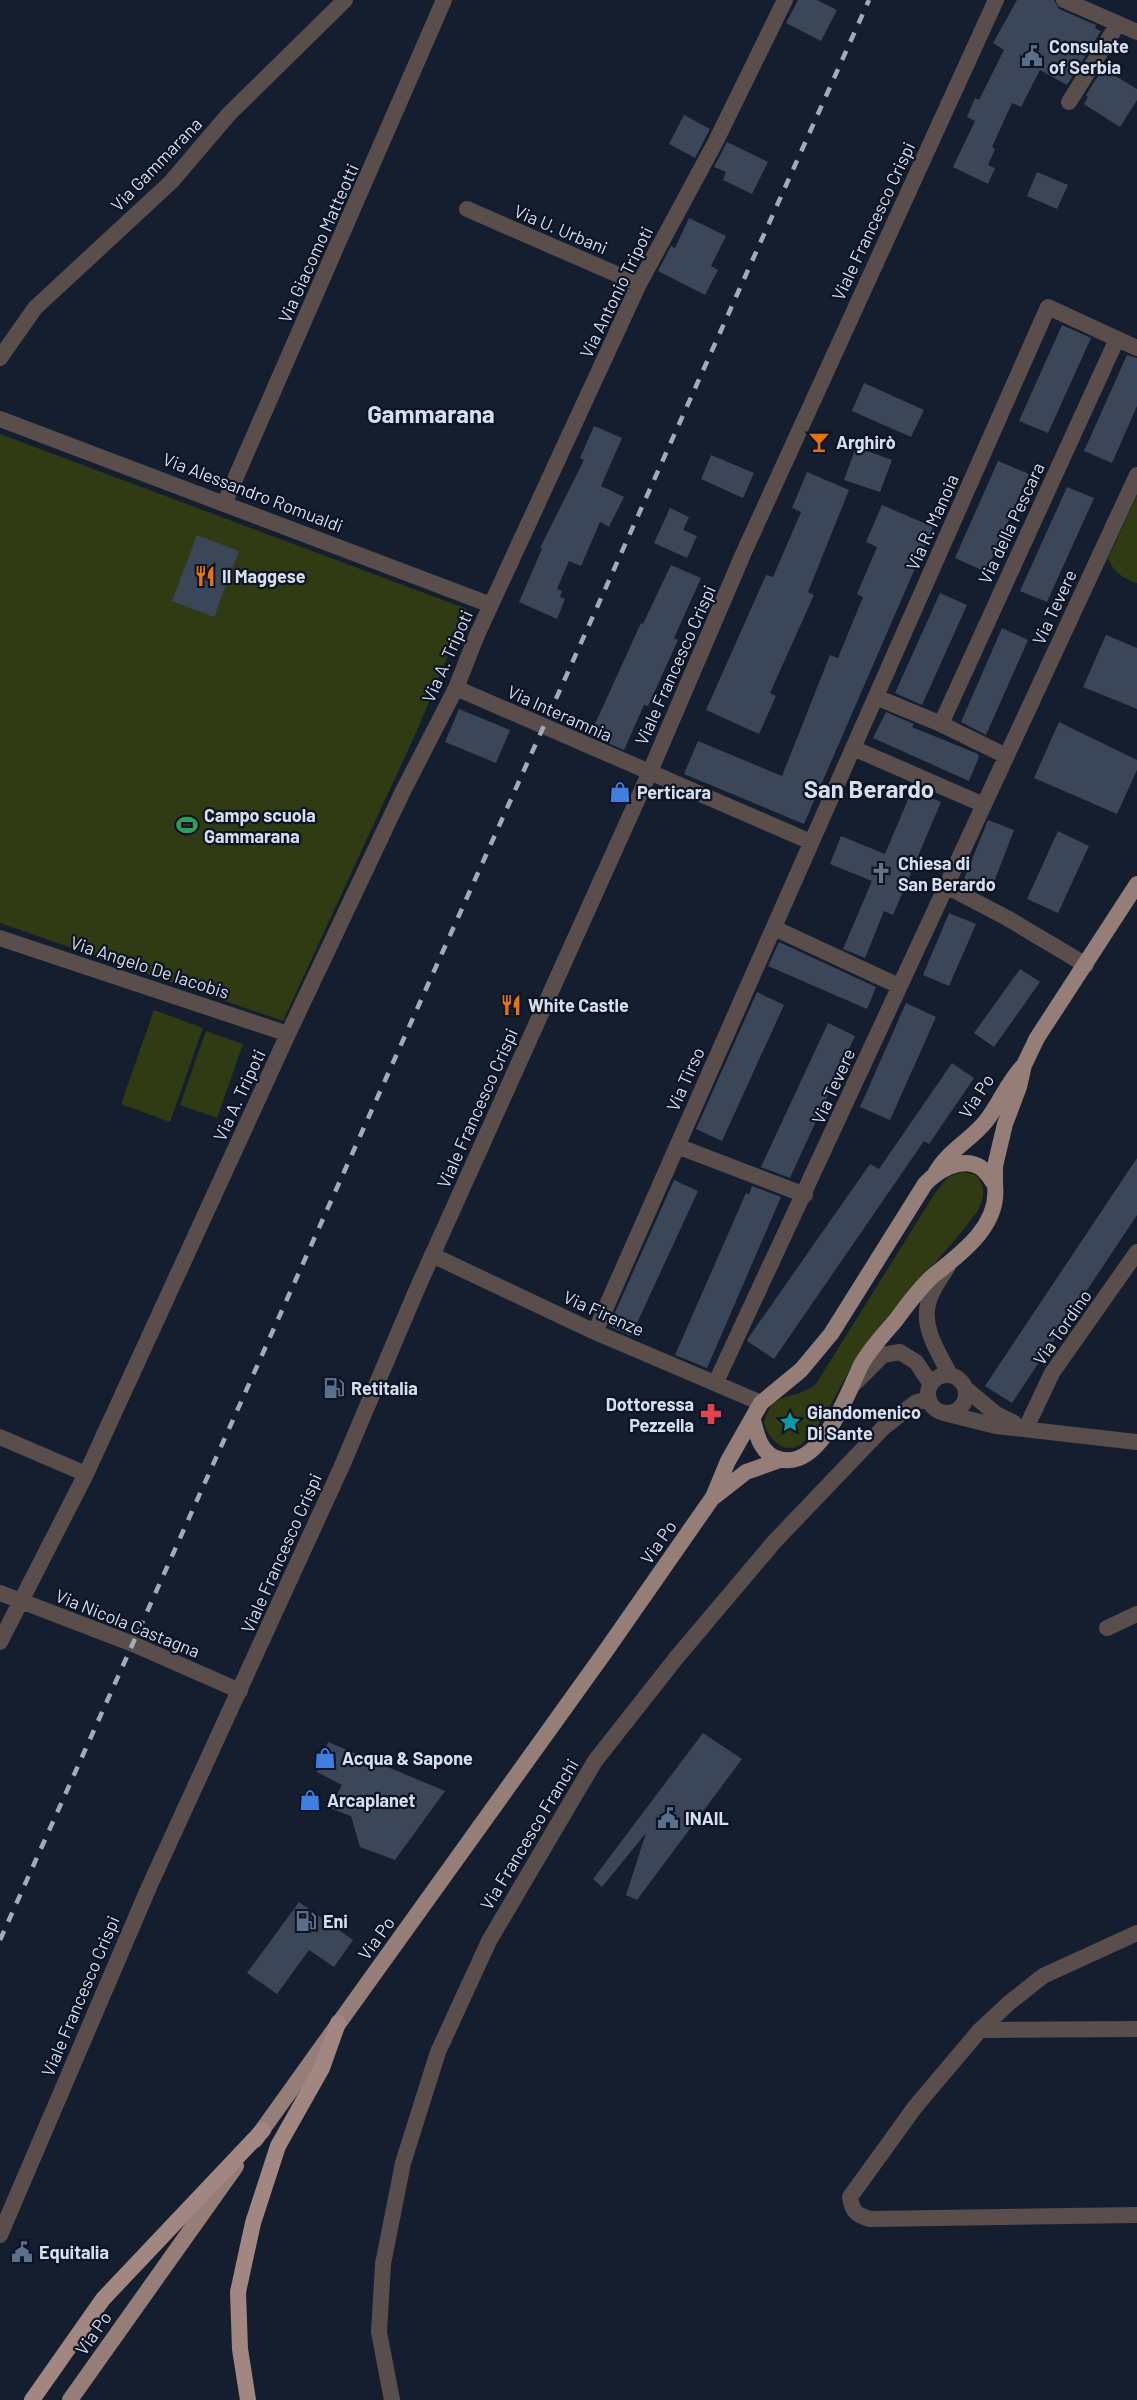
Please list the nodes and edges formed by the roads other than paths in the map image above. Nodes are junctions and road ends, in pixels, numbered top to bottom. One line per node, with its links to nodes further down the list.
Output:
1 (345, 0): 13 (street, Via Gammarana)
2 (444, 0): 16 (street, Via Giacomo Matteotti)
3 (785, 0): 10 (street, Via Antonio Tripoti)
4 (996, 0): 23 (street, Viale Francesco Crispi)
5 (1064, 0): 6 (street)
6 (1118, 24): 7 (street); 8 (street)
7 (1137, 32)
8 (1069, 102)
9 (467, 209): 10 (street, Via U. Urbani)
10 (639, 284): 17 (street, Via Antonio Tripoti)
11 (1117, 339): 12 (street, Via R. Manoia); 19 (street, Via R. Manoia); 20 (street, Via della Pescara)
12 (1137, 348)
13 (0, 358)
14 (0, 419): 16 (street, Via Alessandro Romualdi)
15 (1137, 475): 22 (street, Via Tevere)
16 (225, 502): 17 (street, Via Alessandro Romualdi)
17 (491, 605): 18 (street, Via A. Tripoti)
18 (456, 688): 23 (street, Via Interamnia); 33 (street, Via A. Tripoti)
19 (876, 697): 20 (street); 21 (street, Via R. Manoia)
20 (941, 724): 22 (street)
21 (853, 748): 24 (street); 25 (street, Via R. Manoia)
22 (1006, 756): 24 (street, Via Tevere)
23 (649, 774): 25 (street, Via Interamnia); 40 (street, Viale Francesco Crispi)
24 (984, 804): 27 (street, Via Tevere)
25 (811, 842): 29 (street, Via Tirso)
26 (1137, 884): 31 (main road, Via Po)
27 (946, 886): 31 (street); 32 (street, Via Tevere)
28 (1137, 900): 31 (main road, Via Po)
29 (774, 928): 32 (street); 35 (street, Via Tirso)
30 (0, 938): 33 (street, Via Angelo De Iacobis)
31 (1089, 960): 34 (main road, Via Po)
32 (899, 986): 38 (street, Via Tevere)
33 (288, 1034): 55 (street, Via A. Tripoti)
34 (1024, 1065): 36 (main road, Via Po); 37 (main road, Via Po)
35 (677, 1146): 38 (street); 42 (street, Via Tirso)
36 (936, 1173): 37 (main road); 48 (main road, Via Po)
37 (995, 1185): 41 (main road, Via Po)
38 (805, 1195): 44 (street, Via Tevere)
39 (1137, 1252): 51 (street, Via Tordino)
40 (432, 1255): 42 (street, Via Firenze); 62 (street, Viale Francesco Crispi)
41 (948, 1266): 43 (street); 45 (main road, Via Po)
42 (595, 1332): 44 (street, Via Firenze)
43 (950, 1375): 46 (street); 47 (street)
44 (716, 1382): 48 (street, Via Firenze)
45 (855, 1383): 47 (street); 54 (main road, Via Po)
46 (966, 1389): 49 (street); 51 (street)
47 (929, 1391): 49 (street); 73 (street, Via Francesco Franchi)
48 (761, 1403): 50 (main road, Via Po)
49 (944, 1413): 51 (street)
50 (753, 1420): 54 (main road); 56 (main road, Via Po)
51 (1026, 1428): 53 (street)
52 (0, 1437): 55 (street)
53 (1137, 1442)
54 (780, 1460): 56 (main road, Via Po)
55 (86, 1474): 58 (street, Via A. Tripoti)
56 (713, 1497): 64 (main road, Via Po)
57 (0, 1593): 58 (street, Via Nicola Castagna)
58 (20, 1600): 61 (street, Via A. Tripoti); 62 (street, Via Nicola Castagna)
59 (1137, 1614): 60 (street)
60 (1107, 1628)
61 (0, 1642)
62 (240, 1690): 69 (street, Viale Francesco Crispi)
63 (1137, 1934): 65 (street)
64 (338, 2023): 67 (main road, Via Po); 72 (highway)
65 (980, 2030): 66 (street); 68 (street)
66 (1137, 2030)
67 (263, 2130): 70 (highway); 71 (main road, Via Po)
68 (1137, 2215)
69 (0, 2235)
70 (32, 2400)
71 (70, 2400)
72 (248, 2400)
73 (392, 2400)

